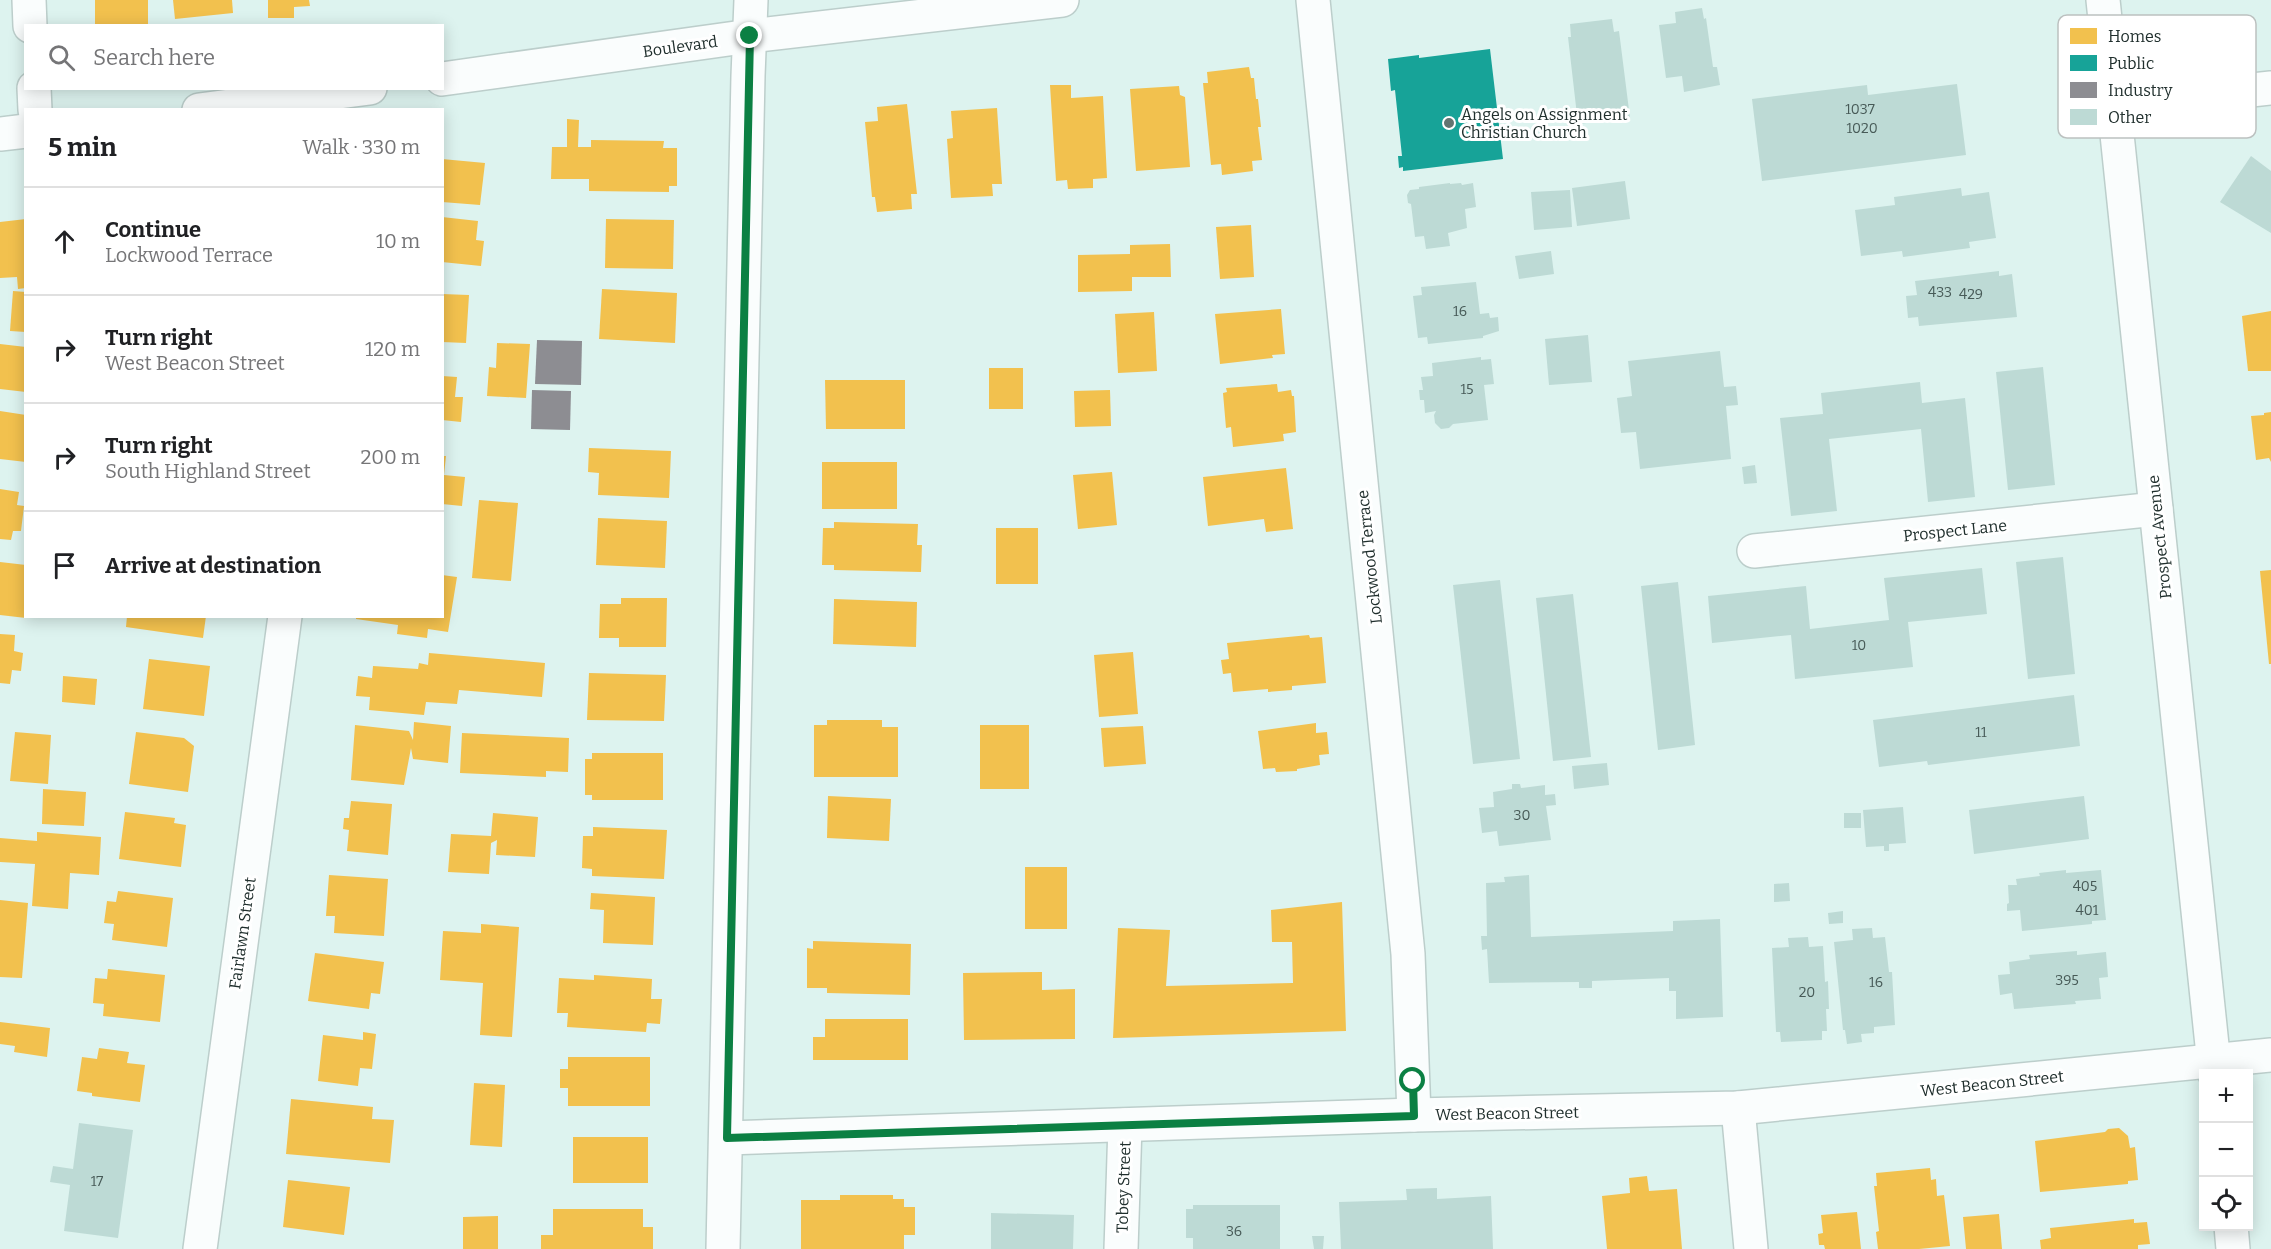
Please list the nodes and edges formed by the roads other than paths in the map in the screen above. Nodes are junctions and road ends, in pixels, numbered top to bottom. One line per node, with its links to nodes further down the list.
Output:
1 (29, 0): 7 (street)
2 (751, 0): 8 (street)
3 (1062, 0): 8 (street, Boulevard)
4 (1313, 0): 25 (street, Lockwood Terrace)
5 (2103, 0): 6 (street, Prospect Avenue)
6 (2105, 15)
7 (30, 24)
8 (750, 36): 9 (street, Boulevard); 27 (street)
9 (444, 79)
10 (2271, 88): 12 (street)
11 (34, 90): 14 (street)
12 (2256, 90)
13 (356, 96): 15 (street)
14 (35, 108)
15 (221, 108)
16 (24, 131): 17 (street)
17 (0, 134)
18 (2117, 138): 19 (street, Prospect Avenue)
19 (2156, 509): 20 (street, Prospect Lane); 23 (street, Prospect Avenue)
20 (1754, 551)
21 (285, 618): 29 (street, Fairlawn Street)
22 (2271, 1055): 23 (street, West Beacon Street)
23 (2214, 1068): 24 (street, West Beacon Street)
24 (1738, 1108): 25 (street, West Beacon Street); 32 (street)
25 (1414, 1116): 26 (street, West Beacon Street)
26 (1125, 1125): 27 (street, West Beacon Street); 31 (street, Tobey Street)
27 (727, 1138): 30 (street)
28 (2231, 1231): 33 (street)
29 (200, 1249)
30 (723, 1249)
31 (1121, 1249)
32 (1751, 1249)
33 (2233, 1249)

